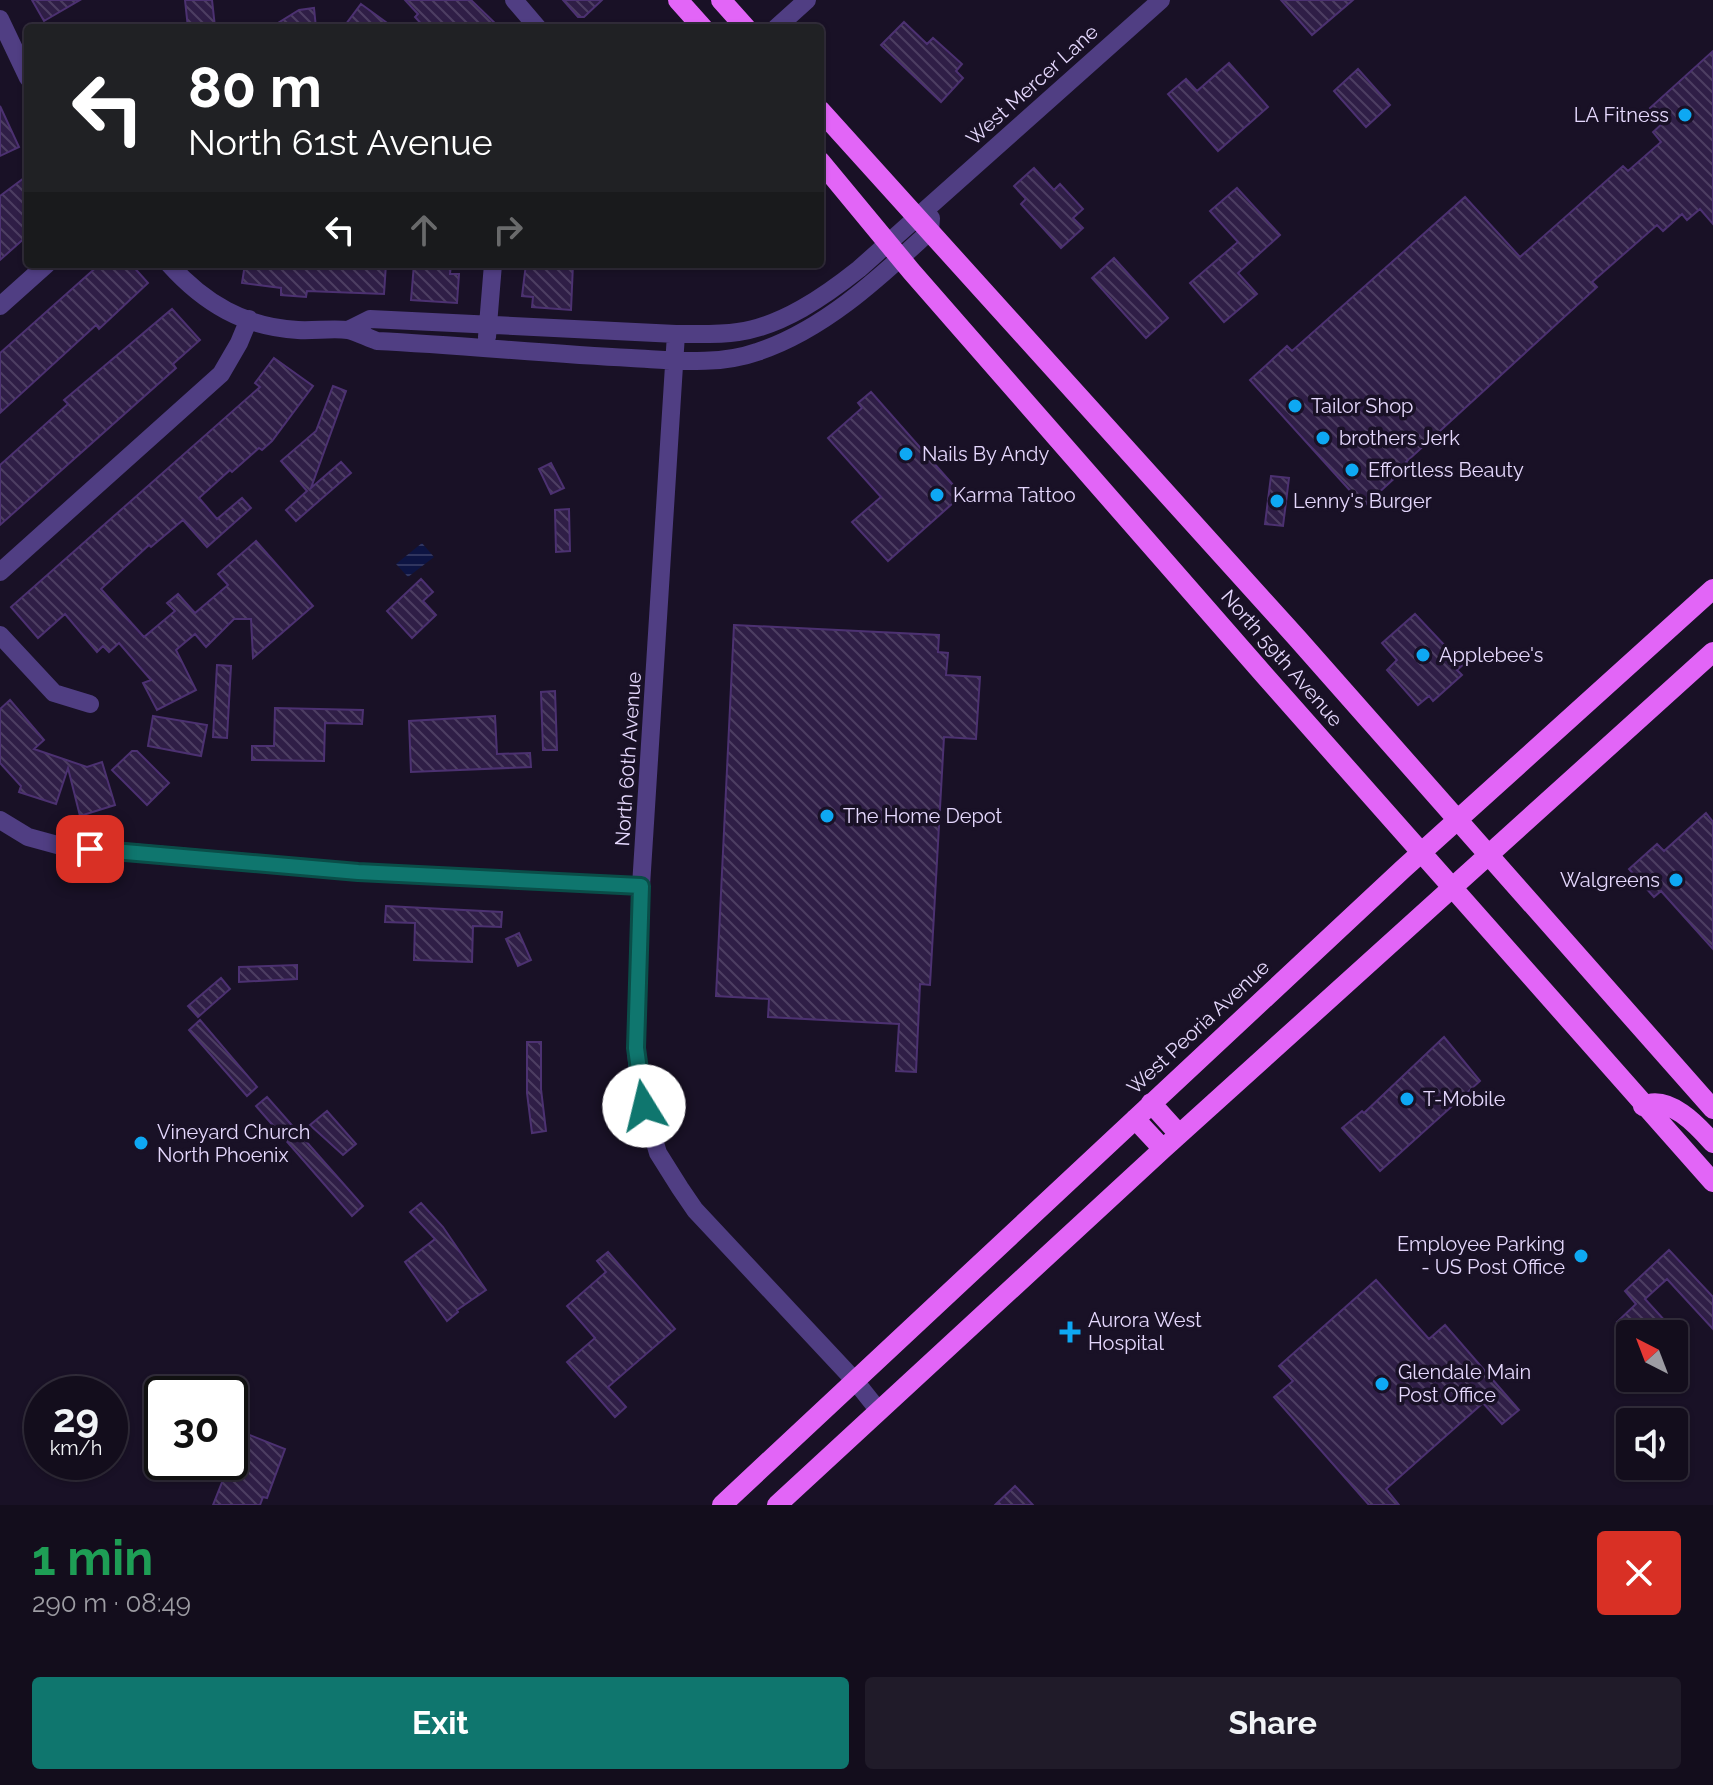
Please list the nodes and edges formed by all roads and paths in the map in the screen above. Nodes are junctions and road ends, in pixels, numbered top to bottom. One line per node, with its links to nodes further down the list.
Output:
1 (514, 0): 7 (street)
2 (678, 0): 8 (main road)
3 (721, 0): 9 (main road)
4 (807, 0): 10 (street)
5 (1161, 0): 14 (street, West Mercer Lane)
6 (0, 19): 11 (street)
7 (535, 24)
8 (699, 24)
9 (742, 24)
10 (780, 24)
11 (24, 70)
12 (824, 114): 14 (main road, North 59th Avenue)
13 (824, 166): 15 (main road, North 59th Avenue)
14 (926, 217): 15 (street, West Mercer Lane); 31 (main road, North 59th Avenue)
15 (895, 250): 23 (street, West Mercer Lane); 25 (street, West Mercer Lane); 33 (main road, North 59th Avenue)
16 (43, 268): 19 (street)
17 (173, 268): 20 (street)
18 (493, 268): 21 (street)
19 (0, 306)
20 (249, 319): 22 (street); 26 (street)
21 (489, 326): 22 (street); 23 (street); 24 (street)
22 (348, 330): 24 (street)
23 (676, 334): 25 (street, North 60th Avenue)
24 (485, 349): 25 (street)
25 (674, 360): 35 (street, North 60th Avenue)
26 (0, 572)
27 (1713, 589): 31 (main road, West Peoria Avenue)
28 (0, 635): 30 (street)
29 (1713, 652): 34 (main road)
30 (90, 704)
31 (1457, 818): 33 (main road, West Peoria Avenue); 34 (main road, North 59th Avenue)
32 (0, 820): 35 (street)
33 (1420, 852): 36 (main road, North 59th Avenue); 37 (main road, West Peoria Avenue)
34 (1490, 855): 36 (main road); 39 (main road, North 59th Avenue)
35 (641, 886): 45 (street, North 60th Avenue)
36 (1452, 889): 38 (main road, North 59th Avenue); 41 (main road)
37 (1151, 1103): 40 (main road, West Peoria Avenue); 41 (main road)
38 (1643, 1106): 42 (main road); 44 (main road, North 59th Avenue)
39 (1713, 1109)
40 (1135, 1119): 43 (main road); 45 (main road, West Peoria Avenue)
41 (1179, 1134): 43 (main road)
42 (1713, 1143)
43 (1163, 1149): 46 (main road)
44 (1713, 1182)
45 (856, 1382): 46 (street, North 60th Avenue); 47 (main road, West Peoria Avenue)
46 (879, 1411): 48 (main road)
47 (722, 1505)
48 (777, 1505)

